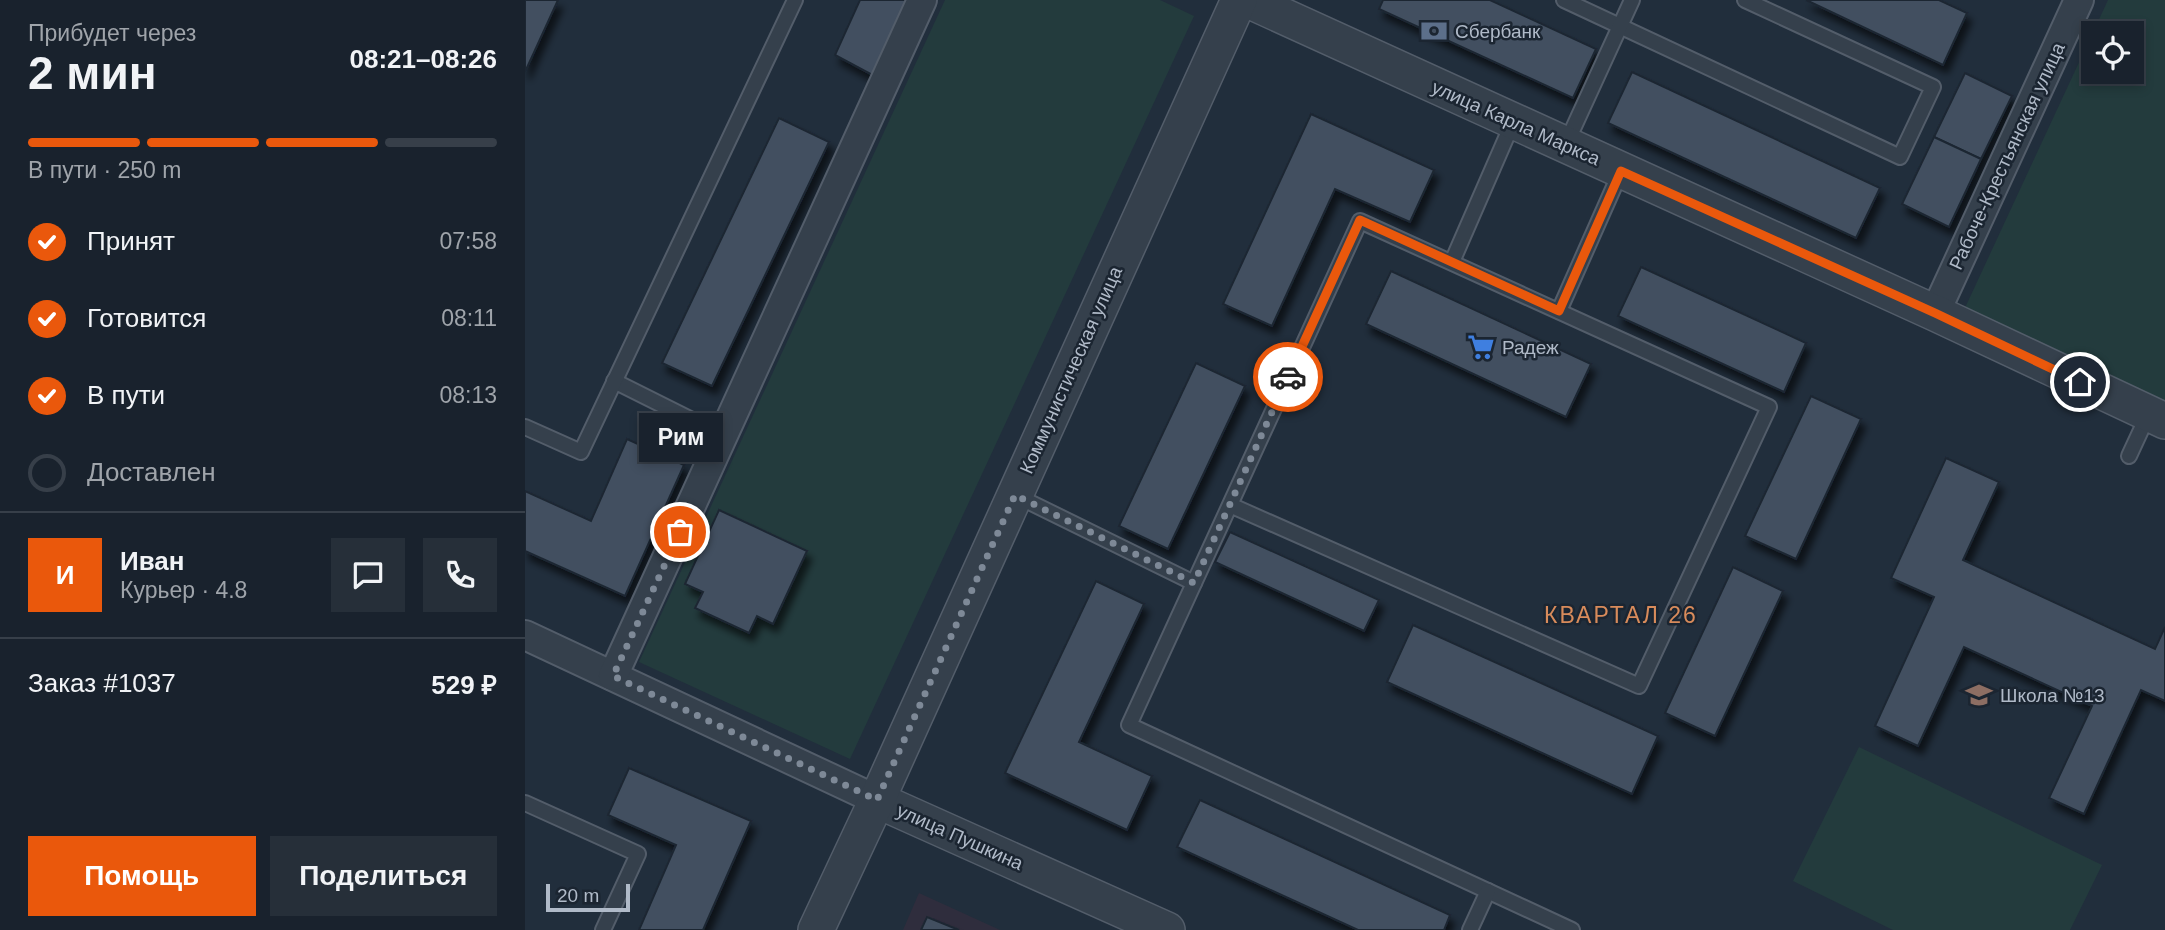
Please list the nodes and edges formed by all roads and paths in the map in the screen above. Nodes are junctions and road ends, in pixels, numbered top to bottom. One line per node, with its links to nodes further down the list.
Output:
1 (795, 0): 16 (lane)
2 (922, 0): 19 (street)
3 (1239, 0): 21 (street, Коммунистическая улица)
4 (1248, 0): 10 (street, улица Карла Маркса)
5 (1564, 0): 9 (lane)
6 (1632, 0): 9 (lane)
7 (1745, 0): 9 (lane)
8 (2079, 0): 15 (street, Рабоче-Крестьянская улица)
9 (1619, 26): 11 (lane)
10 (1513, 122): 11 (street, улица Карла Маркса); 13 (lane)
11 (1566, 145): 12 (street, улица Карла Маркса)
12 (1621, 171): 14 (lane); 15 (street, улица Карла Маркса)
13 (1452, 262): 14 (lane); 22 (lane)
14 (1559, 311): 22 (lane)
15 (1935, 313): 17 (street, улица Карла Маркса)
16 (614, 381): 18 (lane); 19 (lane)
17 (2157, 417): 20 (lane)
18 (525, 427)
19 (723, 436): 25 (street)
20 (2129, 456)
21 (1015, 495): 23 (lane); 26 (street, Коммунистическая улица)
22 (1230, 505): 23 (lane)
23 (1194, 583): 28 (lane)
24 (525, 635): 25 (street, улица Пушкина)
25 (613, 676): 26 (street, улица Пушкина)
26 (877, 800): 30 (street, Коммунистическая улица); 31 (street, улица Пушкина)
27 (525, 803): 29 (lane)
28 (1487, 891): 32 (lane); 33 (lane)
29 (603, 930)
30 (816, 930)
31 (1167, 930)
32 (1469, 930)
33 (1572, 930)

